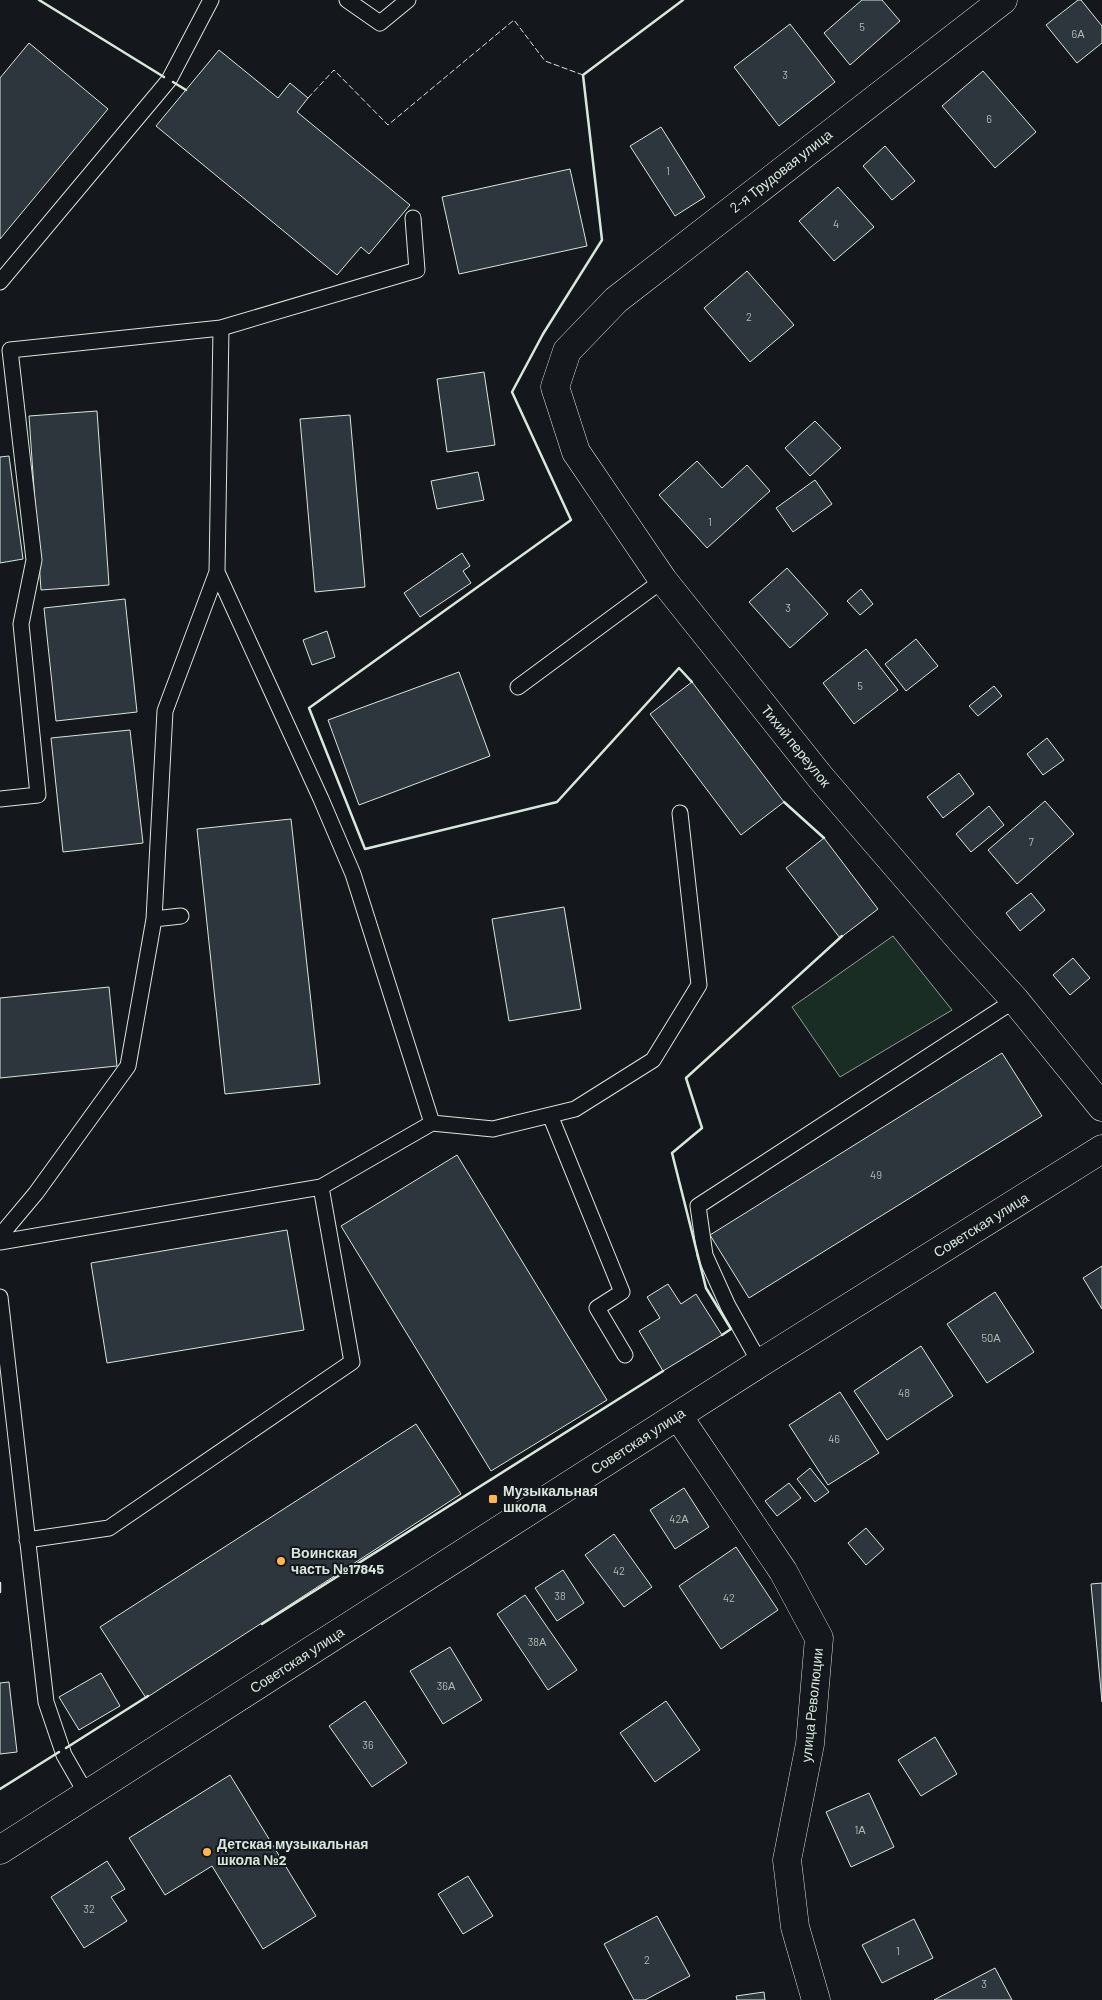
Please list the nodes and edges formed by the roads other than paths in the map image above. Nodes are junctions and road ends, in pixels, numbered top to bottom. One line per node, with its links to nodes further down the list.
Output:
1 (211, 0): 6 (lane)
2 (347, 0): 3 (lane)
3 (408, 0)
4 (1003, 0): 9 (street, 2-я Трудовая улица)
5 (413, 218): 7 (lane)
6 (0, 282)
7 (221, 328): 8 (lane); 10 (lane)
8 (5, 349): 13 (lane)
9 (568, 351): 11 (street, Тихий переулок)
10 (217, 572): 16 (lane); 20 (lane)
11 (663, 580): 12 (lane); 17 (street, Тихий переулок)
12 (518, 687)
13 (0, 799)
14 (680, 813): 19 (lane)
15 (181, 916): 16 (lane)
16 (154, 920): 23 (lane)
17 (1015, 1000): 18 (street, Тихий переулок); 27 (lane)
18 (1102, 1107)
19 (550, 1115): 20 (lane); 26 (lane)
20 (432, 1124): 22 (lane)
21 (1102, 1149): 27 (street, Советская улица)
22 (322, 1187): 24 (lane); 29 (lane)
23 (0, 1236)
24 (0, 1242)
25 (0, 1297): 29 (lane)
26 (625, 1355)
27 (760, 1363): 28 (street, Советская улица)
28 (678, 1416): 30 (street, Советская улица); 32 (street, улица Революции)
29 (27, 1540): 30 (lane)
30 (87, 1795): 31 (street, Советская улица)
31 (0, 1850)
32 (816, 2000)

